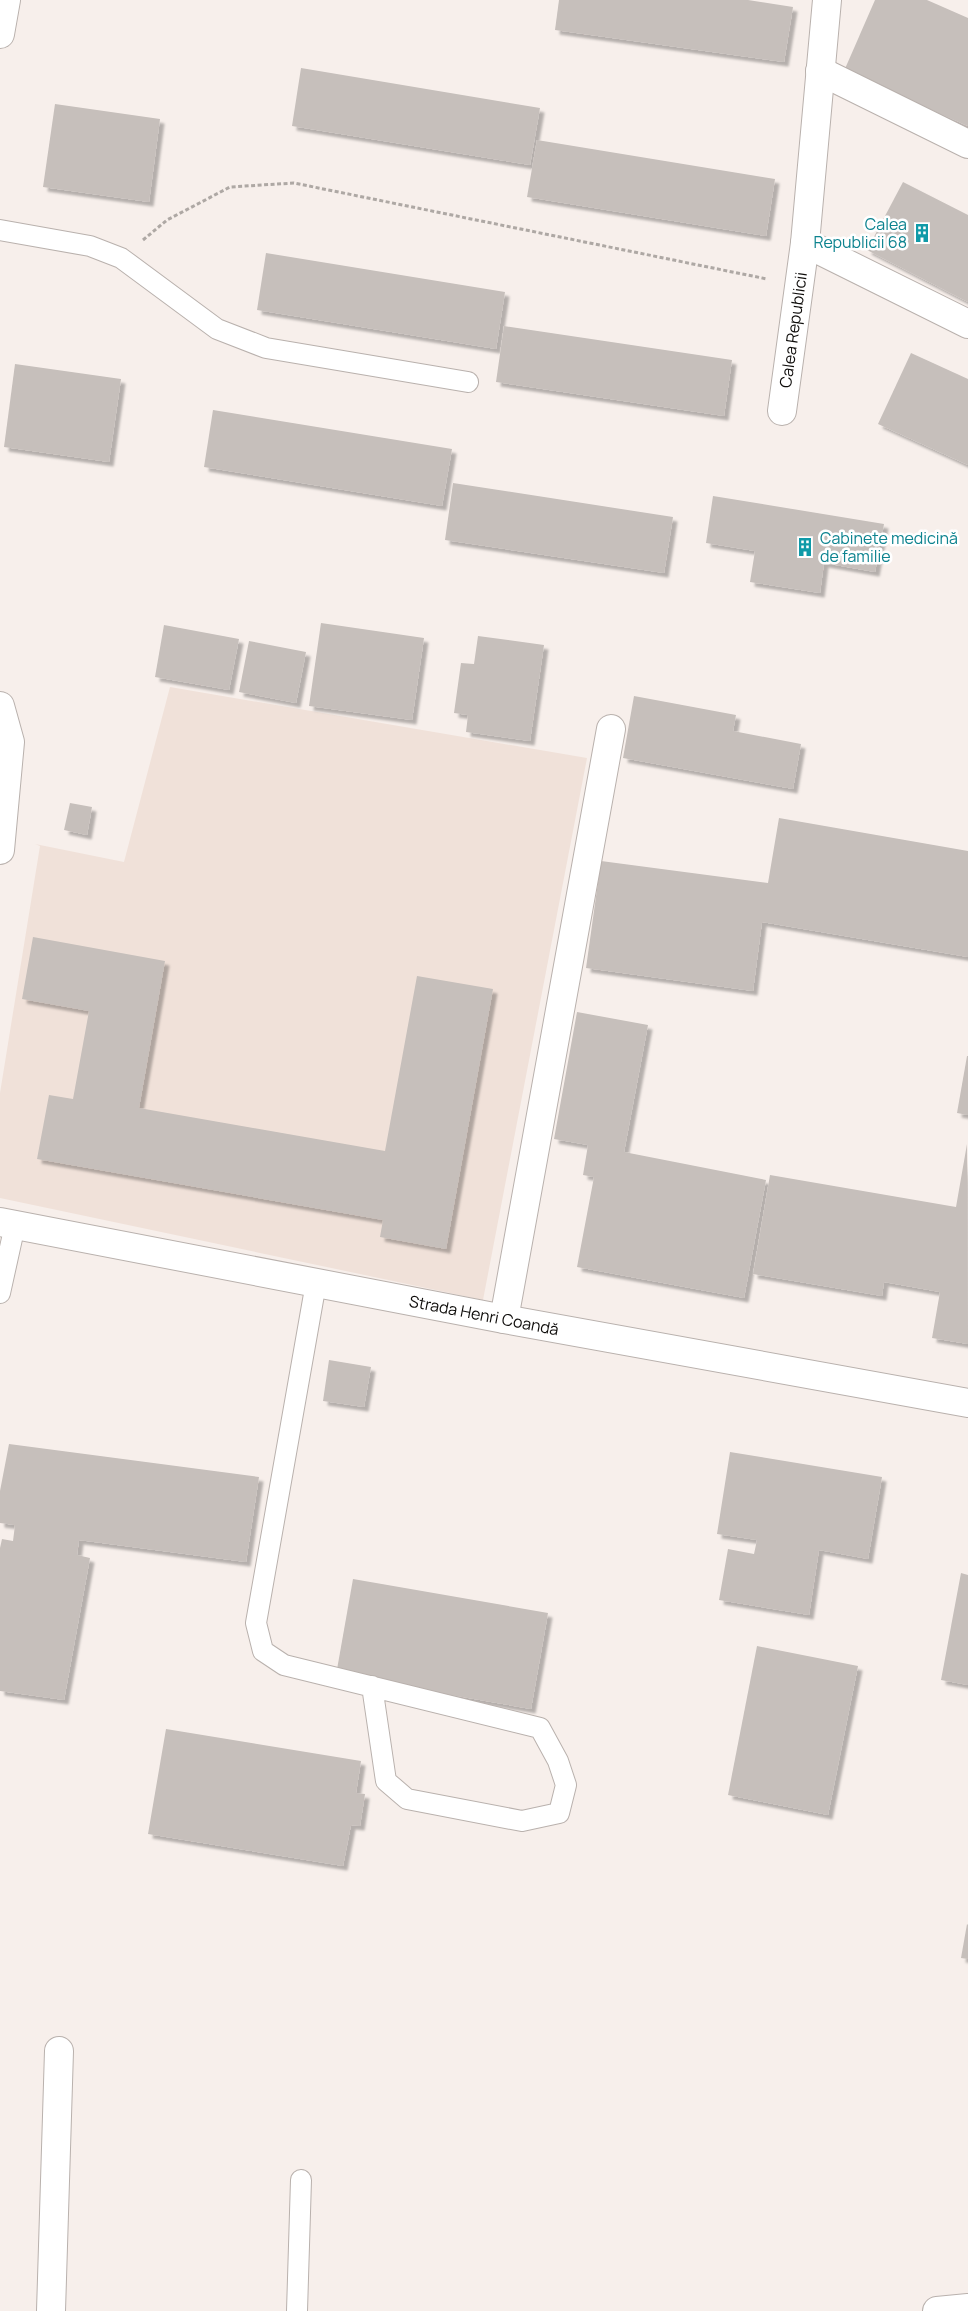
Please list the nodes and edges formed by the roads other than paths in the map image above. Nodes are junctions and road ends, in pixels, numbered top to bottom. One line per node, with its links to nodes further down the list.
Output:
1 (6, 0): 3 (street)
2 (827, 0): 4 (street, Calea Republicii)
3 (0, 34)
4 (820, 71): 5 (street); 7 (street, Calea Republicii)
5 (968, 144)
6 (0, 230): 9 (lane)
7 (804, 242): 8 (street); 10 (street, Calea Republicii)
8 (968, 324)
9 (468, 382)
10 (782, 411)
11 (0, 706): 13 (street)
12 (611, 729): 17 (street)
13 (0, 850)
14 (7, 1223): 15 (street, Strada Henri Coandă); 16 (lane)
15 (316, 1283): 17 (street, Strada Henri Coandă); 19 (lane)
16 (0, 1293)
17 (504, 1319): 18 (street, Strada Henri Coandă)
18 (968, 1403)
19 (372, 1686): 19 (lane)
20 (58, 2051): 23 (street)
21 (301, 2180): 24 (lane)
22 (968, 2308): 25 (street)
23 (51, 2311)
24 (297, 2311)
25 (938, 2311)

